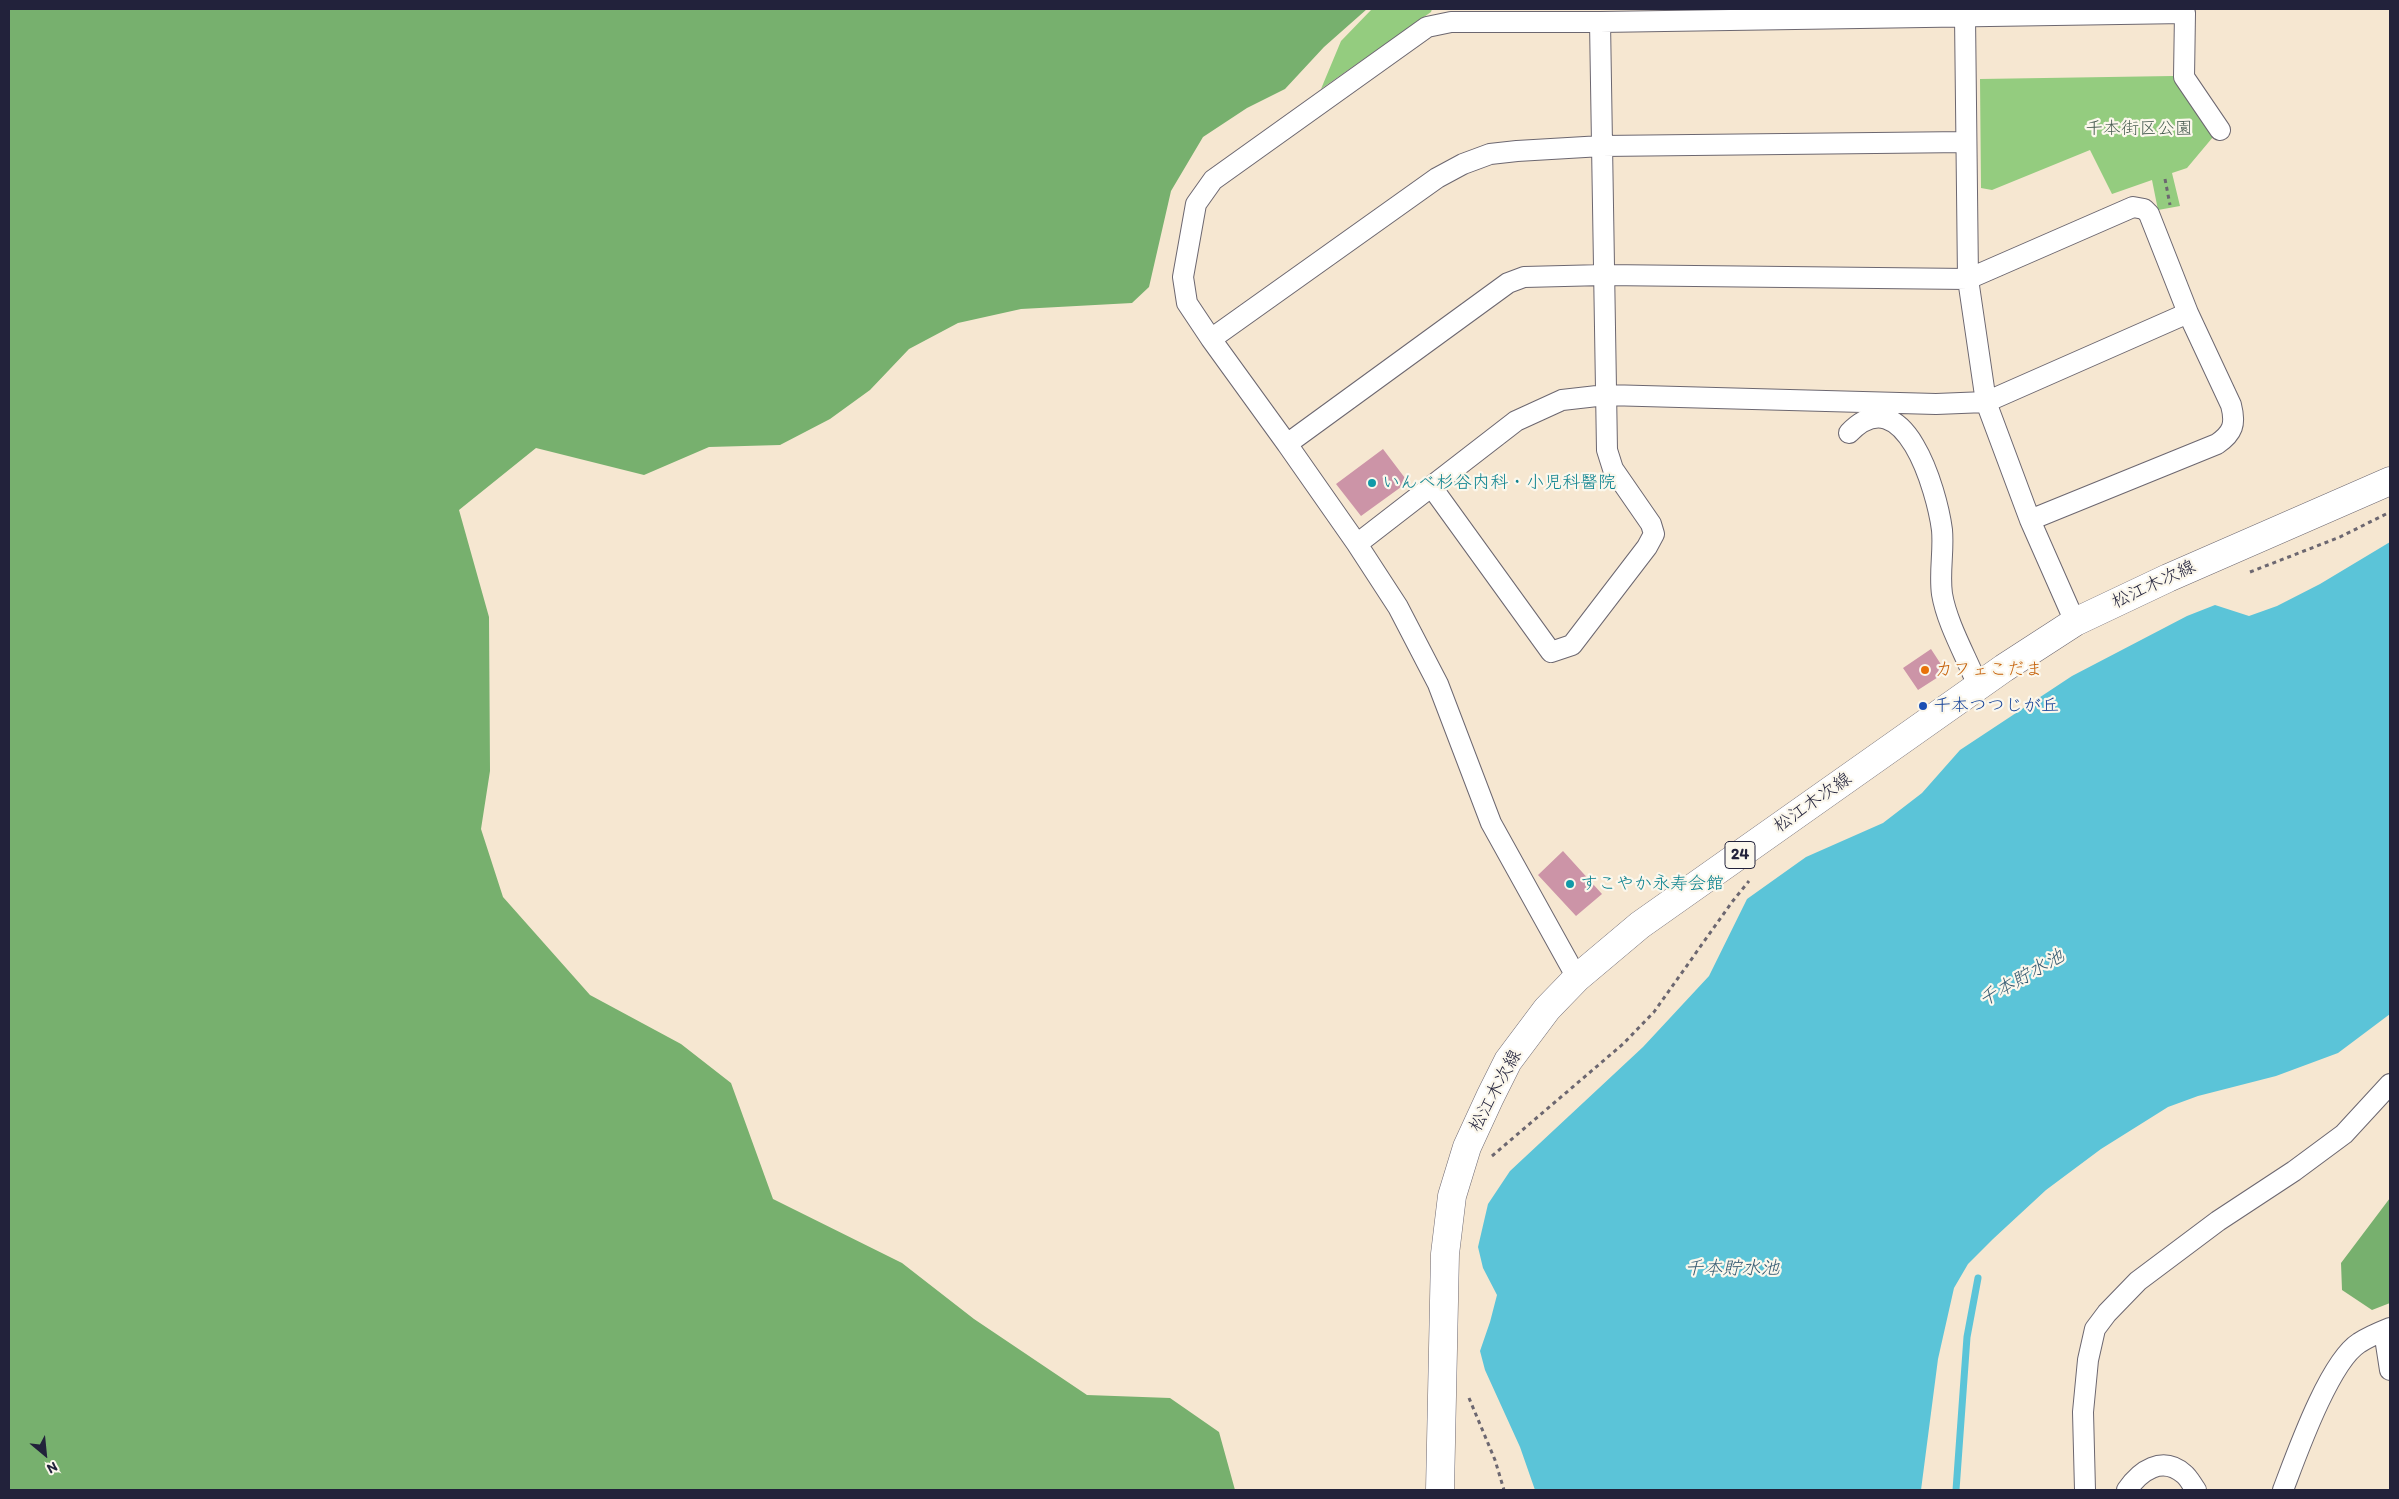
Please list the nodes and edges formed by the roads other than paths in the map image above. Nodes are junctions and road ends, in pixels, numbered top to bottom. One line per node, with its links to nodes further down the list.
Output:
1 (2184, 11): 2 (street); 4 (street)
2 (1965, 16): 3 (street); 5 (street)
3 (1600, 22): 6 (street); 10 (street)
4 (2220, 130)
5 (1966, 142): 6 (street); 8 (street)
6 (1602, 146): 7 (street); 10 (street)
7 (1604, 275): 8 (street); 11 (street); 14 (street)
8 (1968, 279): 9 (street); 12 (street)
9 (2188, 313): 12 (street); 17 (street)
10 (1211, 339): 14 (street)
11 (1606, 395): 12 (street); 16 (street); 16 (street)
12 (1986, 402): 17 (street)
13 (1849, 433): 20 (street)
14 (1287, 444): 18 (street)
15 (2390, 481): 19 (main road, 松江木次線 / 24)
16 (1431, 486): 18 (street)
17 (2030, 520): 19 (street)
18 (1357, 544): 21 (street)
19 (2075, 622): 20 (main road, 松江木次線 / 24)
20 (1978, 686): 21 (main road, 松江木次線 / 24)
21 (1577, 978): 25 (main road, 松江木次線 / 24)
22 (2390, 1084): 26 (street)
23 (2387, 1329): 24 (street); 29 (street)
24 (2390, 1370)
25 (1440, 1490)
26 (2085, 1490)
27 (2127, 1490): 28 (street)
28 (2196, 1490)
29 (2283, 1490)

